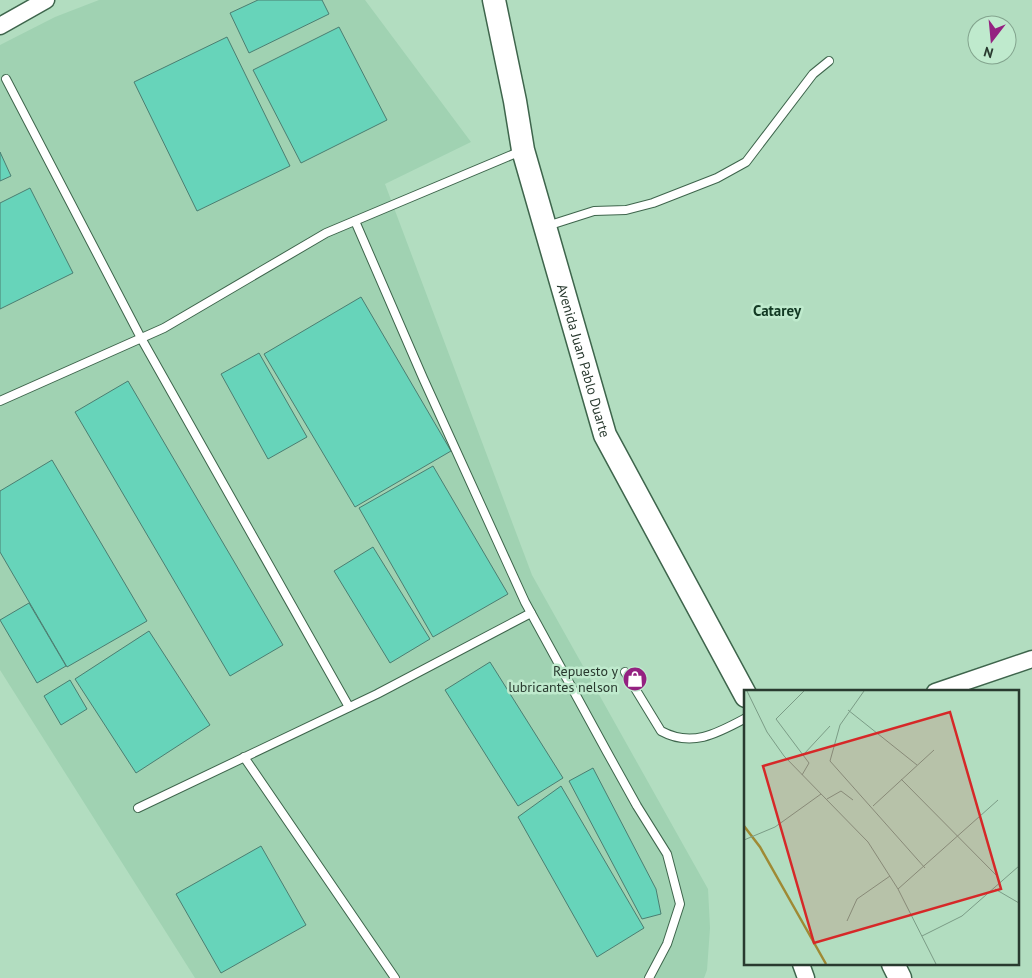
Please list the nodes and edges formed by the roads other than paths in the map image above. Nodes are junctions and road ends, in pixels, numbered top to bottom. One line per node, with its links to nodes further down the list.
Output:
1 (46, 0): 3 (street)
2 (494, 0): 7 (main road, Avenida Juan Pablo Duarte)
3 (23, 5): 4 (street)
4 (0, 26)
5 (829, 61): 9 (lane)
6 (6, 79): 10 (lane)
7 (523, 150): 8 (lane); 9 (main road, Avenida Juan Pablo Duarte)
8 (355, 221): 10 (lane); 12 (lane)
9 (545, 227): 16 (main road, Avenida Juan Pablo Duarte)
10 (141, 338): 11 (lane); 17 (lane)
11 (0, 401)
12 (531, 613): 17 (lane); 24 (lane)
13 (1032, 660): 15 (street)
14 (625, 672): 18 (lane)
15 (941, 690)
16 (744, 692)
17 (349, 707): 19 (lane)
18 (744, 719)
19 (244, 758): 20 (lane); 23 (lane)
20 (138, 808)
21 (802, 966): 25 (street)
22 (894, 966): 26 (main road)
23 (395, 978)
24 (649, 978)
25 (806, 978)
26 (900, 978)

